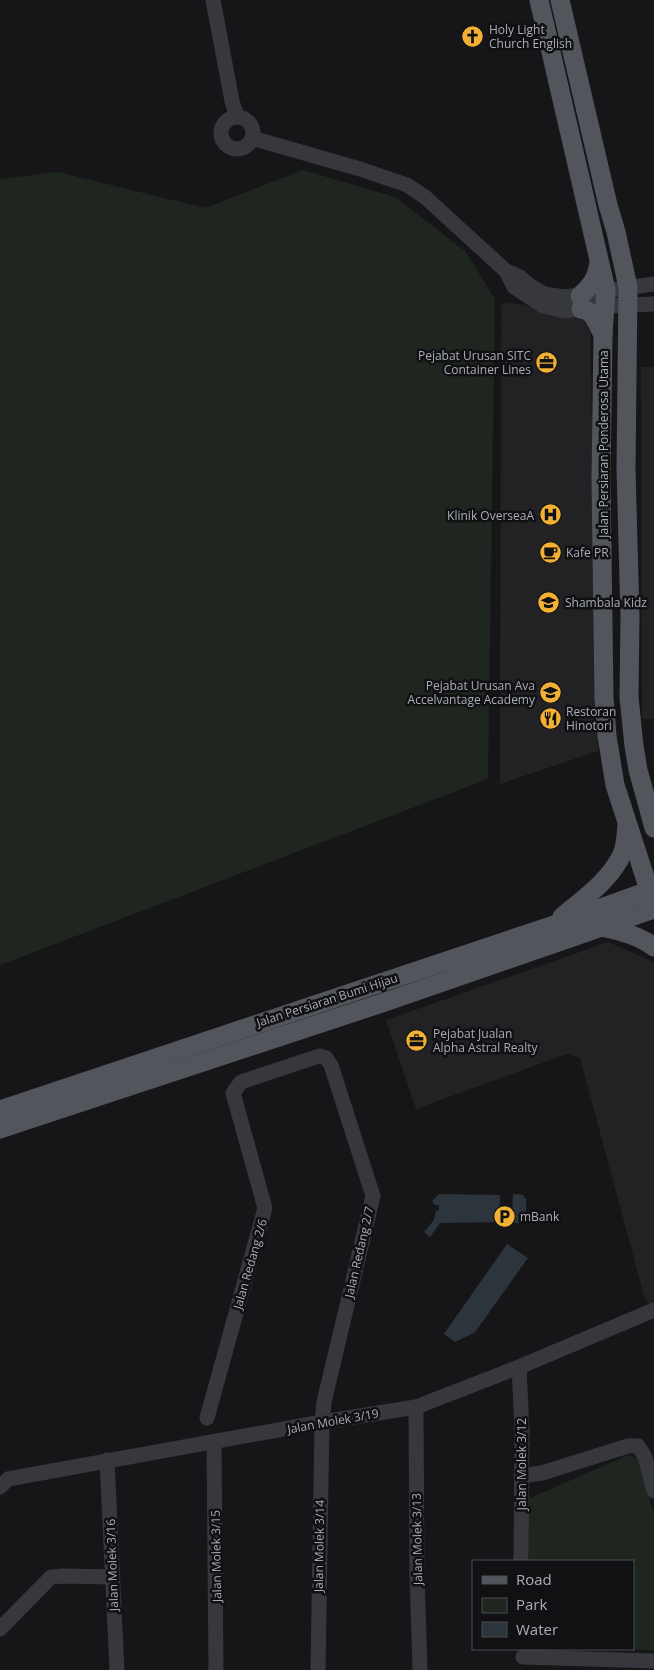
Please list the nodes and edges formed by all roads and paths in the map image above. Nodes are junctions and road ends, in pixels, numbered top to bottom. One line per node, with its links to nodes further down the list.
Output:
1 (213, 0): 4 (street)
2 (539, 0): 6 (main road, Jalan Persiaran Ponderosa Utama)
3 (560, 0): 8 (main road, Jalan Persiaran Ponderosa Utama)
4 (237, 117): 5 (street); 5 (street)
5 (252, 138): 10 (street)
6 (599, 258): 9 (main road, Jalan Persiaran Ponderosa Utama); 10 (main road)
7 (654, 284): 8 (street)
8 (628, 296): 9 (street); 11 (street); 13 (main road, Jalan Persiaran Ponderosa Utama)
9 (605, 298): 10 (street); 12 (main road, Jalan Persiaran Ponderosa Utama)
10 (580, 302): 12 (main road)
11 (654, 304)
12 (603, 335): 14 (main road, Jalan Persiaran Ponderosa Utama)
13 (650, 806): 15 (main road, Jalan Persiaran Ponderosa Utama)
14 (627, 819): 16 (main road, Jalan Persiaran Ponderosa Utama); 18 (main road)
15 (654, 828)
16 (653, 894): 18 (main road, Jalan Persiaran Bumi Hijau)
17 (654, 909): 19 (main road, Jalan Persiaran Bumi Hijau)
18 (554, 925): 21 (main road, Jalan Persiaran Bumi Hijau)
19 (601, 927): 20 (main road); 22 (main road, Jalan Persiaran Bumi Hijau)
20 (654, 947)
21 (261, 1022): 22 (main road); 24 (main road, Jalan Persiaran Bumi Hijau)
22 (266, 1042): 25 (main road, Jalan Persiaran Bumi Hijau)
23 (326, 1058): 31 (street, Jalan Redang 2/6); 32 (street, Jalan Redang 2/7)
24 (133, 1065): 25 (main road); 26 (main road, Jalan Persiaran Bumi Hijau)
25 (136, 1084): 27 (main road, Jalan Persiaran Bumi Hijau)
26 (0, 1110)
27 (0, 1130)
28 (654, 1310): 29 (street, Jalan Molek 3/19)
29 (519, 1367): 30 (street, Jalan Molek 3/19); 35 (street, Jalan Molek 3/12)
30 (416, 1407): 32 (street, Jalan Molek 3/19); 46 (street, Jalan Molek 3/13)
31 (206, 1418)
32 (322, 1422): 33 (street, Jalan Molek 3/19); 45 (street, Jalan Molek 3/14)
33 (214, 1442): 34 (street, Jalan Molek 3/19); 44 (street, Jalan Molek 3/15)
34 (107, 1460): 36 (street, Jalan Molek 3/19); 39 (street, Jalan Molek 3/16)
35 (521, 1476): 37 (street); 38 (street, Jalan Molek 3/12)
36 (0, 1487)
37 (654, 1491)
38 (521, 1560)
39 (112, 1577): 40 (street); 43 (street, Jalan Molek 3/16)
40 (0, 1629)
41 (523, 1659): 42 (street)
42 (654, 1661)
43 (117, 1670)
44 (216, 1670)
45 (318, 1670)
46 (420, 1670)

